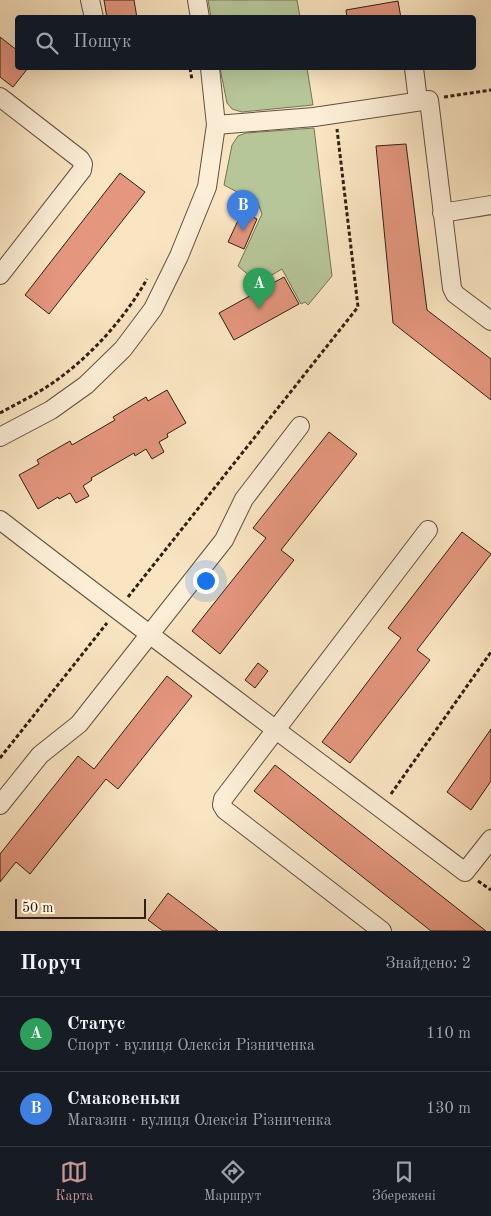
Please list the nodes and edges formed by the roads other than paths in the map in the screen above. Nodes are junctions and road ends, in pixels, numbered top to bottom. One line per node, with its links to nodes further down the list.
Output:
1 (90, 0): 3 (street)
2 (197, 0): 4 (street)
3 (93, 15)
4 (200, 15)
5 (210, 70): 9 (street)
6 (415, 70): 8 (street)
7 (0, 97): 12 (street)
8 (423, 101): 9 (street); 11 (street)
9 (216, 125): 15 (street)
10 (491, 206): 11 (street)
11 (442, 212): 13 (street)
12 (0, 275)
13 (491, 321)
14 (300, 426): 18 (street)
15 (0, 437)
16 (0, 520): 18 (street)
17 (428, 530): 19 (street)
18 (149, 634): 19 (street); 20 (street)
19 (276, 728): 21 (street); 22 (street)
20 (0, 805)
21 (491, 839)
22 (382, 931)

